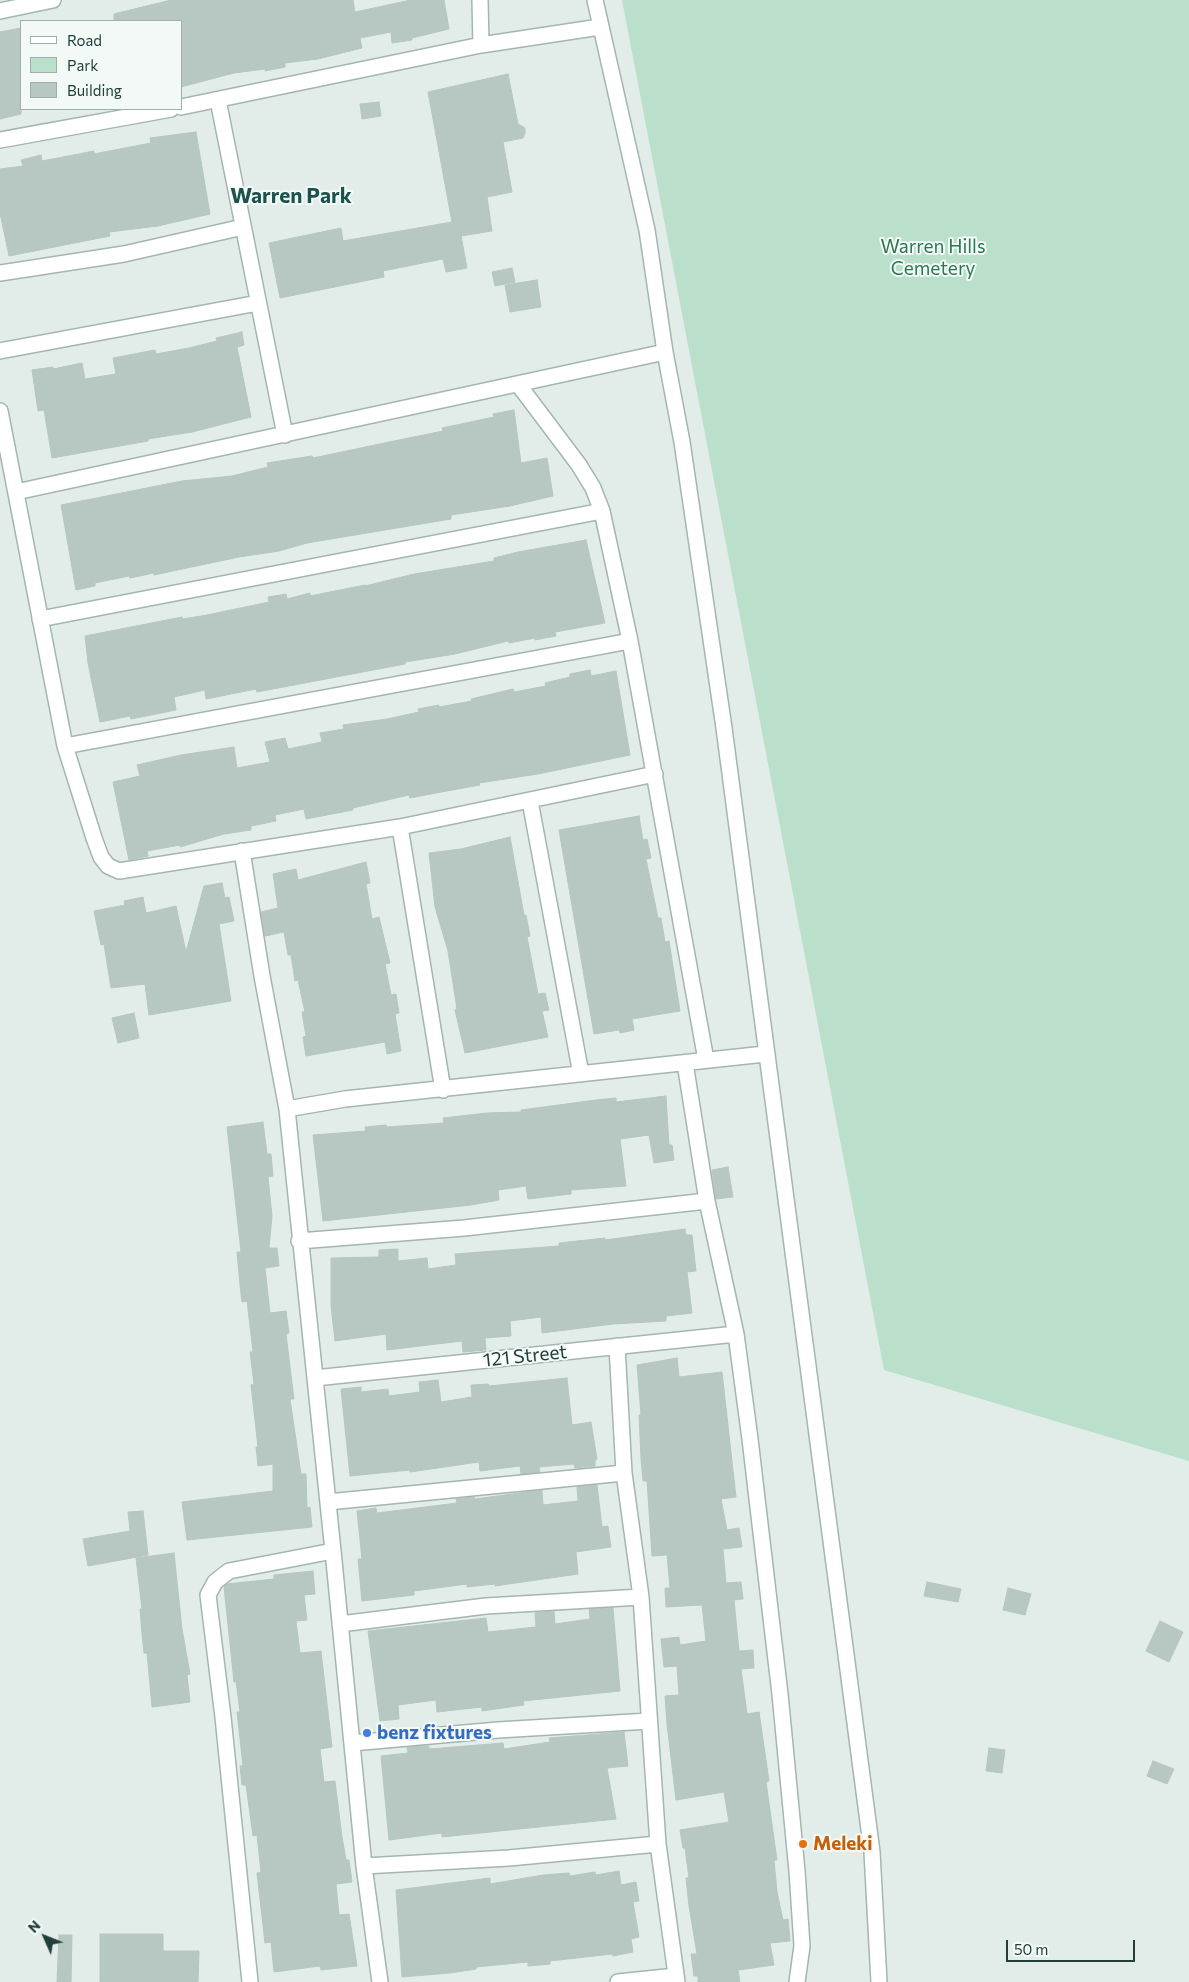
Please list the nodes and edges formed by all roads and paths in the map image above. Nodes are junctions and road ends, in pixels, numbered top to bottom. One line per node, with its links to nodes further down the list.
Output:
1 (54, 0): 4 (street)
2 (480, 0): 6 (street)
3 (595, 0): 5 (street)
4 (0, 11)
5 (600, 27): 6 (street); 15 (street)
6 (481, 45): 7 (street)
7 (218, 100): 8 (street); 11 (street)
8 (182, 107)
9 (165, 110): 10 (street)
10 (0, 140)
11 (243, 227): 12 (street); 13 (street)
12 (0, 272)
13 (258, 303): 14 (street); 18 (street)
14 (0, 351)
15 (665, 352): 16 (street); 28 (street)
16 (518, 384): 18 (street); 20 (street)
17 (0, 411): 19 (street)
18 (285, 435): 19 (street)
19 (16, 492): 21 (street)
20 (602, 511): 21 (street); 22 (street)
21 (40, 618): 23 (street)
22 (630, 641): 23 (street); 24 (street)
23 (65, 746): 27 (street)
24 (655, 774): 25 (street); 29 (street)
25 (530, 801): 26 (street); 31 (street)
26 (400, 827): 27 (street); 32 (street)
27 (242, 851): 33 (street)
28 (766, 1054): 29 (street); 53 (street)
29 (706, 1060): 30 (street)
30 (685, 1063): 31 (street); 34 (street)
31 (581, 1074): 32 (street)
32 (443, 1090): 33 (street)
33 (287, 1108): 35 (street)
34 (707, 1201): 35 (street); 36 (street)
35 (299, 1241): 38 (street)
36 (736, 1334): 37 (street, 121 Street); 52 (street)
37 (617, 1346): 38 (street, 121 Street); 39 (street)
38 (315, 1378): 40 (street)
39 (624, 1473): 40 (street); 42 (street)
40 (328, 1502): 41 (street)
41 (333, 1551): 43 (street); 49 (street)
42 (641, 1597): 43 (street); 44 (street)
43 (340, 1624): 45 (street)
44 (649, 1721): 45 (street); 46 (street)
45 (352, 1743): 47 (street)
46 (658, 1844): 47 (street); 48 (street)
47 (364, 1866): 50 (street)
48 (676, 1979): 51 (street)
49 (250, 1982)
50 (380, 1982)
51 (618, 1982)
52 (796, 1982)
53 (879, 1982)

